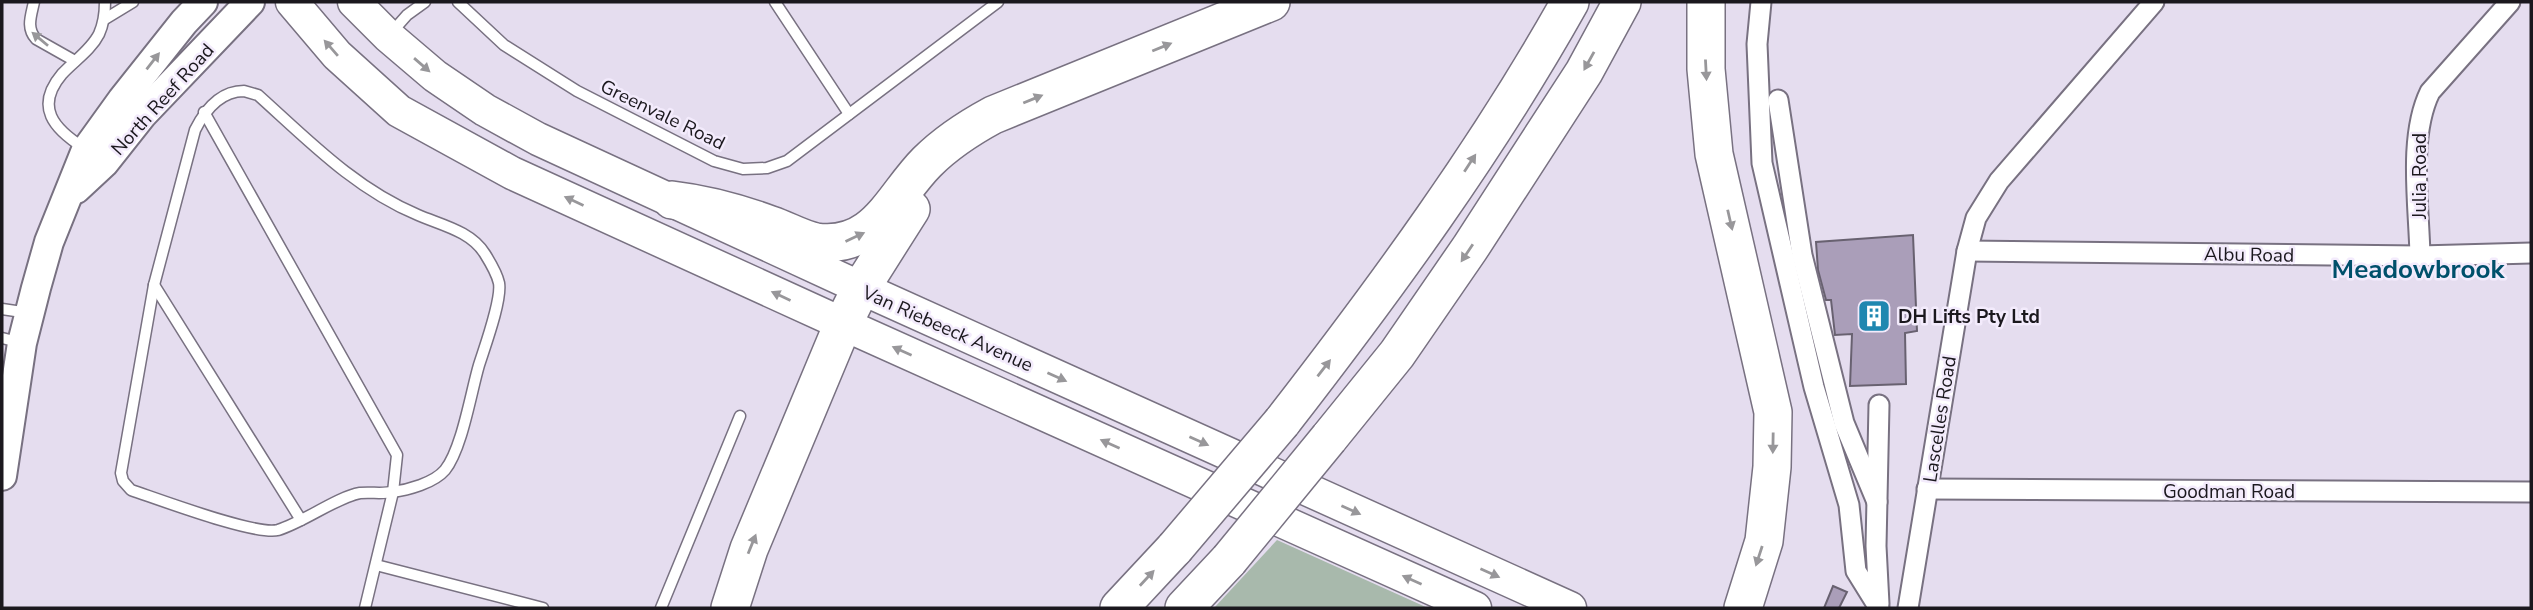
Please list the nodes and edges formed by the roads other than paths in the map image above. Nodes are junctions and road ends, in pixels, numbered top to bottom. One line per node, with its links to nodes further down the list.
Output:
1 (34, 2): 21 (lane, one-way to 1)
2 (105, 2): 19 (lane)
3 (132, 2): 19 (lane)
4 (203, 2): 26 (main road, North Reef Road, one-way to 4)
5 (250, 2): 26 (main road, North Reef Road)
6 (292, 2): 35 (main road, Van Riebeeck Avenue, one-way to 6)
7 (355, 2): 20 (main road, Van Riebeeck Avenue)
8 (425, 2): 20 (lane)
9 (457, 2): 24 (lane, Greenvale Road)
10 (775, 2): 24 (lane)
11 (998, 2): 24 (lane, Greenvale Road)
12 (1271, 2): 25 (highway, one-way to 12)
13 (1570, 2): 50 (highway, one-way to 13, bridge)
14 (1622, 2): 51 (highway, one-way to 51, bridge)
15 (1706, 2): 54 (highway, one-way to 54)
16 (1762, 2): 43 (street)
17 (2154, 2): 28 (street, Lascelles Road)
18 (2510, 2): 30 (street, Julia Road)
19 (105, 19): 21 (lane)
20 (388, 36): 27 (main road, Van Riebeeck Avenue, one-way to 27)
21 (75, 61): 26 (lane)
22 (1777, 100): 43 (street)
23 (204, 112): 31 (lane); 41 (lane); 41 (lane)
24 (849, 114)
25 (971, 127): 27 (highway, one-way to 25); 32 (highway)
26 (95, 156): 34 (main road, North Reef Road)
27 (672, 200): 32 (main road, Van Riebeeck Avenue)
28 (1967, 251): 30 (street, Albu Road); 40 (street, Lascelles Road)
29 (2531, 253): 30 (street, Albu Road)
30 (2420, 256)
31 (154, 285): 44 (lane); 44 (lane)
32 (861, 288): 35 (highway); 53 (main road, Van Riebeeck Avenue, one-way to 53)
33 (2, 309): 34 (lane)
34 (30, 313): 36 (main road, North Reef Road)
35 (843, 324): 49 (highway, one-way to 35); 52 (main road, Van Riebeeck Avenue, one-way to 35)
36 (12, 340): 39 (main road, North Reef Road)
37 (1879, 405): 43 (street)
38 (740, 415): 48 (lane)
39 (2, 475)
40 (1927, 489): 42 (street, Goodman Road); 55 (street, Lascelles Road)
41 (393, 492): 44 (lane); 45 (lane)
42 (2531, 492)
43 (1877, 502)
44 (301, 520)
45 (376, 565): 46 (lane); 47 (lane)
46 (365, 608)
47 (543, 608)
48 (661, 608)
49 (730, 608)
50 (1119, 608)
51 (1184, 608)
52 (1475, 608)
53 (1570, 608)
54 (1743, 608)
55 (1908, 608)

